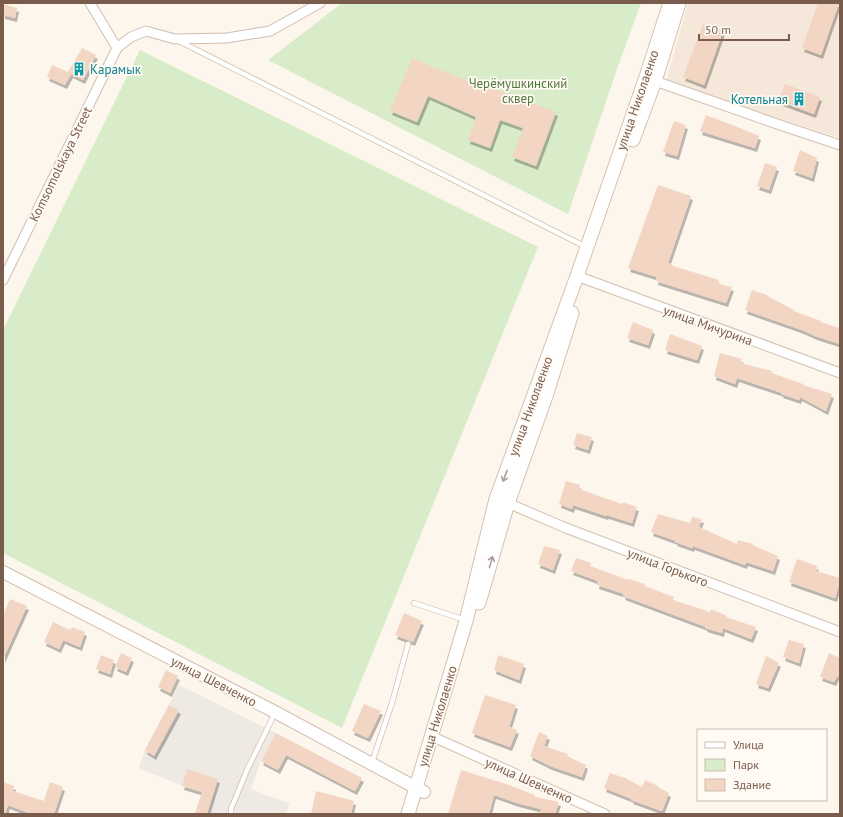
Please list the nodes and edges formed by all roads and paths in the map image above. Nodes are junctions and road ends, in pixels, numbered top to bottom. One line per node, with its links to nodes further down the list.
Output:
1 (90, 3): 6 (street)
2 (320, 3): 5 (street, Komsomolskaya Street)
3 (670, 3): 7 (main road, улица Николаенко)
4 (679, 3): 7 (main road, улица Николаенко)
5 (175, 39): 6 (street, Komsomolskaya Street); 9 (lane)
6 (117, 48): 11 (street, Komsomolskaya Street)
7 (649, 83): 8 (street); 9 (main road, улица Николаенко); 10 (main road, улица Николаенко)
8 (840, 145)
9 (586, 248): 10 (main road, улица Николаенко)
10 (580, 278): 12 (street, улица Мичурина); 13 (main road, улица Николаенко)
11 (3, 280)
12 (840, 373)
13 (502, 501): 16 (main road, улица Николаенко); 17 (street, улица Горького); 20 (main road, улица Николаенко, one-way to 13)
14 (3, 572): 19 (street, улица Шевченко)
15 (414, 603): 16 (lane)
16 (466, 621): 20 (main road, улица Николаенко)
17 (840, 632)
18 (408, 644): 21 (lane)
19 (275, 712): 21 (street, улица Шевченко); 23 (lane)
20 (436, 738): 22 (main road, улица Николаенко); 26 (street, улица Шевченко)
21 (371, 764): 22 (street, улица Шевченко)
22 (420, 790): 24 (main road, улица Николаенко); 25 (main road, улица Николаенко)
23 (231, 814)
24 (408, 814)
25 (417, 814)
26 (605, 814)

